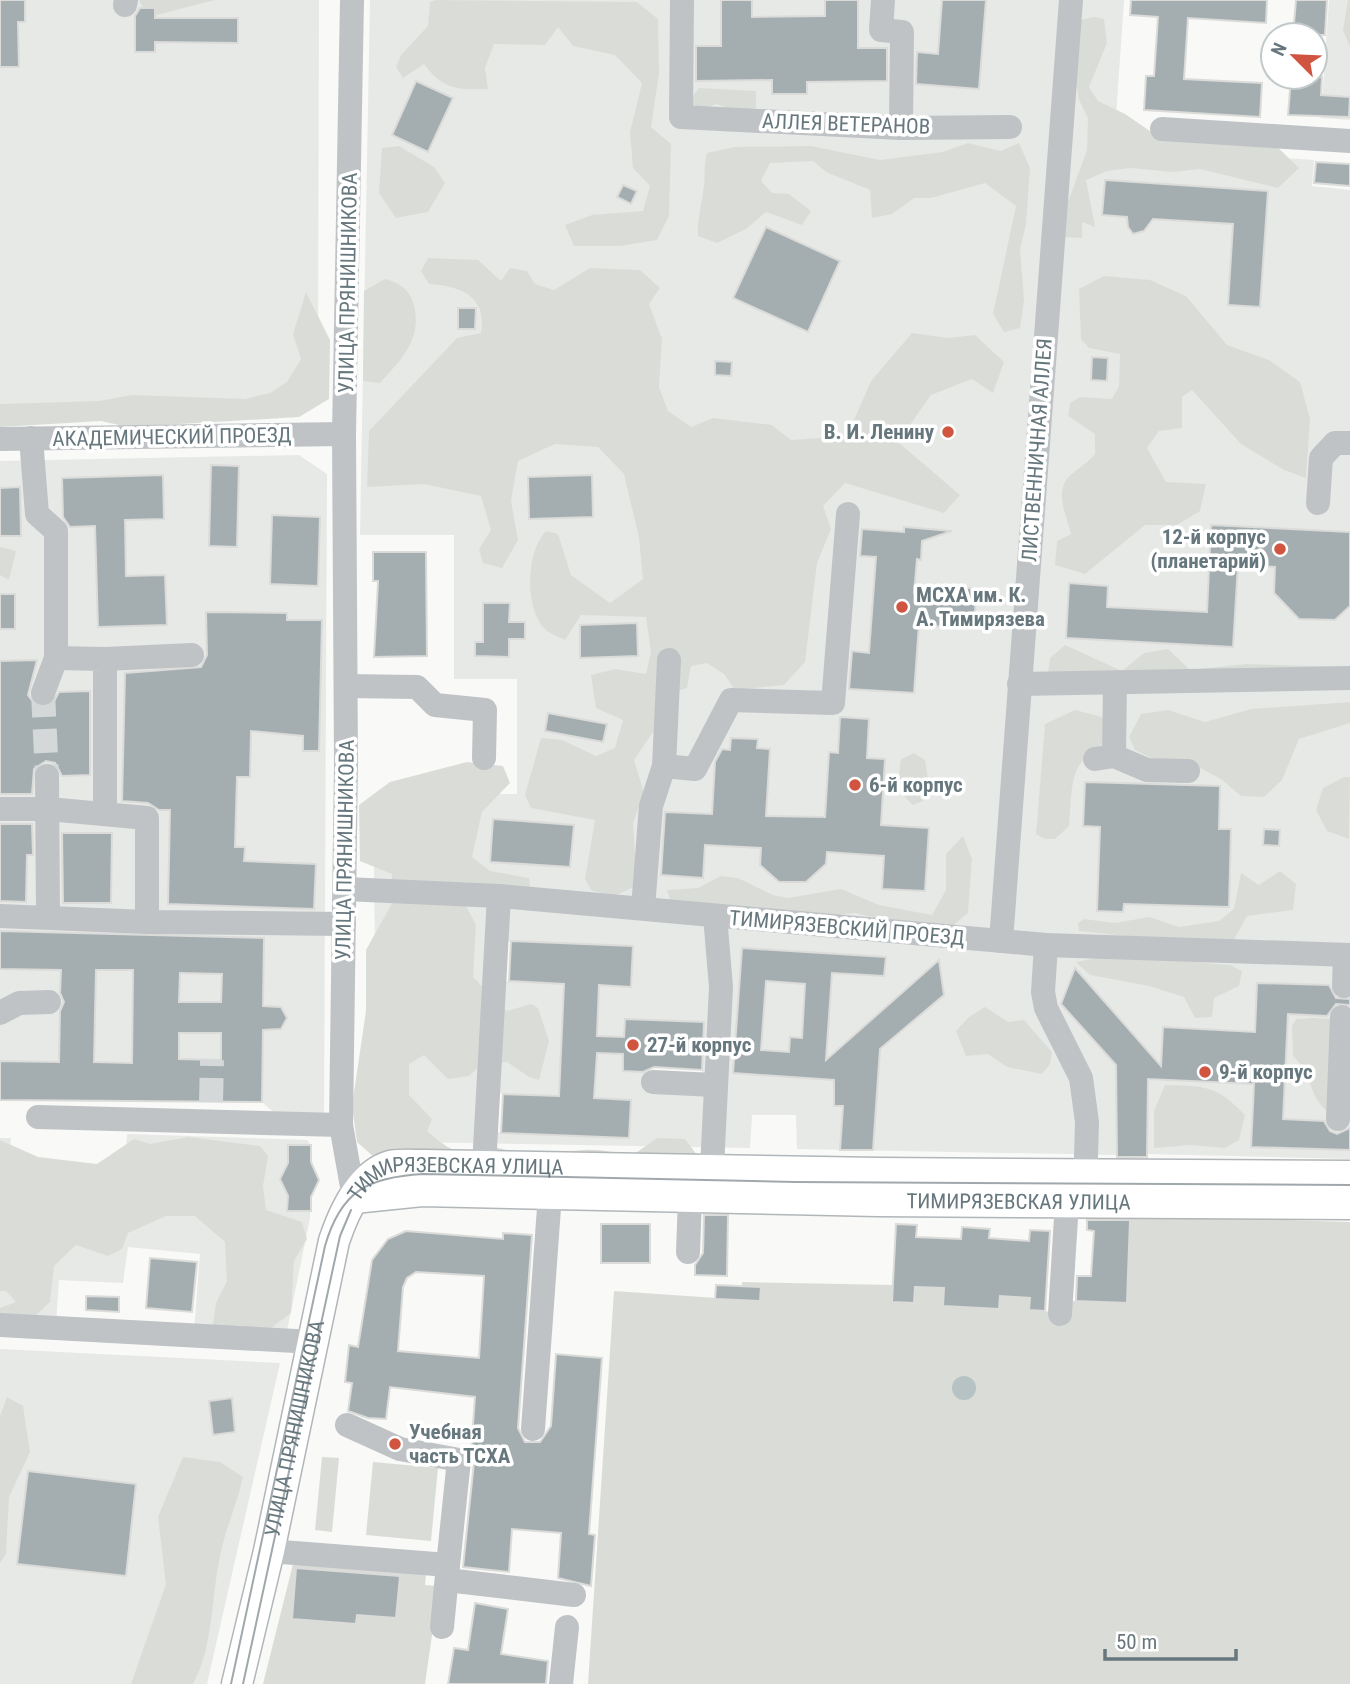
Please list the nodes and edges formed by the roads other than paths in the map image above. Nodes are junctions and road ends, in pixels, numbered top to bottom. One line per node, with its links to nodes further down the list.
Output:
1 (352, 0): 9 (street, УЛИЦА ПРЯНИШНИКОВА)
2 (682, 0): 5 (street, АЛЛЕЯ ВЕТЕРАНОВ)
3 (883, 0): 5 (street)
4 (1071, 0): 21 (street, ЛИСТВЕННИЧНАЯ АЛЛЕЯ)
5 (901, 128): 6 (street, АЛЛЕЯ ВЕТЕРАНОВ)
6 (1010, 128)
7 (1162, 129): 8 (street)
8 (1350, 141)
9 (344, 435): 10 (street, АКАДЕМИЧЕСКИЙ ПРОЕЗД); 22 (street, УЛИЦА ПРЯНИШНИКОВА)
10 (31, 438): 11 (street, АКАДЕМИЧЕСКИЙ ПРОЕЗД); 16 (street)
11 (0, 439)
12 (1350, 443): 13 (street)
13 (1318, 503)
14 (848, 514): 25 (street)
15 (192, 656): 17 (street)
16 (56, 658): 17 (street); 23 (street)
17 (105, 659): 30 (street)
18 (669, 660): 25 (street)
19 (1350, 678): 20 (street)
20 (1115, 683): 21 (street); 26 (street)
21 (1019, 684): 39 (street, ЛИСТВЕННИЧНАЯ АЛЛЕЯ)
22 (346, 686): 24 (street); 31 (street, УЛИЦА ПРЯНИШНИКОВА)
23 (44, 692)
24 (484, 758)
25 (664, 766): 33 (street)
26 (1188, 771)
27 (47, 776): 29 (street)
28 (0, 808): 29 (street)
29 (48, 809): 30 (street); 35 (street)
30 (105, 814): 37 (street)
31 (345, 889): 32 (street, ТИМИРЯЗЕВСКИЙ ПРОЕЗД); 38 (street, УЛИЦА ПРЯНИШНИКОВА)
32 (499, 895): 33 (street, ТИМИРЯЗЕВСКИЙ ПРОЕЗД); 51 (street)
33 (642, 908): 36 (street, ТИМИРЯЗЕВСКИЙ ПРОЕЗД)
34 (0, 916): 35 (street)
35 (48, 916): 37 (street)
36 (715, 916): 39 (street, ТИМИРЯЗЕВСКИЙ ПРОЕЗД); 47 (street)
37 (147, 922): 38 (street)
38 (344, 924): 50 (street, УЛИЦА ПРЯНИШНИКОВА)
39 (1001, 941): 40 (street, ТИМИРЯЗЕВСКИЙ ПРОЕЗД)
40 (1046, 945): 41 (street, ТИМИРЯЗЕВСКИЙ ПРОЕЗД); 55 (street)
41 (1348, 955): 42 (street)
42 (1344, 986)
43 (49, 1002): 44 (street)
44 (0, 1013)
45 (1342, 1017): 49 (street)
46 (653, 1082): 47 (street)
47 (714, 1085): 53 (street)
48 (38, 1117): 50 (street)
49 (1338, 1119)
50 (341, 1125): 57 (street, УЛИЦА ПРЯНИШНИКОВА)
51 (484, 1166): 53 (main road, ТИМИРЯЗЕВСКАЯ УЛИЦА); 57 (main road, ТИМИРЯЗЕВСКАЯ УЛИЦА)
52 (1350, 1176): 55 (main road, ТИМИРЯЗЕВСКАЯ УЛИЦА)
53 (706, 1188): 55 (main road, ТИМИРЯЗЕВСКАЯ УЛИЦА); 56 (main road, ТИМИРЯЗЕВСКАЯ УЛИЦА); 57 (street); 59 (street)
54 (1350, 1190): 55 (street)
55 (1081, 1192): 58 (main road, ТИМИРЯЗЕВСКАЯ УЛИЦА); 60 (street)
56 (550, 1194): 57 (main road, ТИМИРЯЗЕВСКАЯ УЛИЦА); 64 (street)
57 (355, 1198): 62 (main road, УЛИЦА ПРЯНИШНИКОВА)
58 (1350, 1204)
59 (688, 1252)
60 (1060, 1314)
61 (0, 1325): 62 (street)
62 (314, 1342): 65 (main road, УЛИЦА ПРЯНИШНИКОВА)
63 (347, 1425): 66 (street)
64 (533, 1429)
65 (269, 1551): 66 (street); 70 (main road, УЛИЦА ПРЯНИШНИКОВА)
66 (447, 1573): 67 (street); 68 (street)
67 (574, 1595)
68 (442, 1627)
69 (567, 1627): 71 (street)
70 (237, 1684)
71 (561, 1684)

